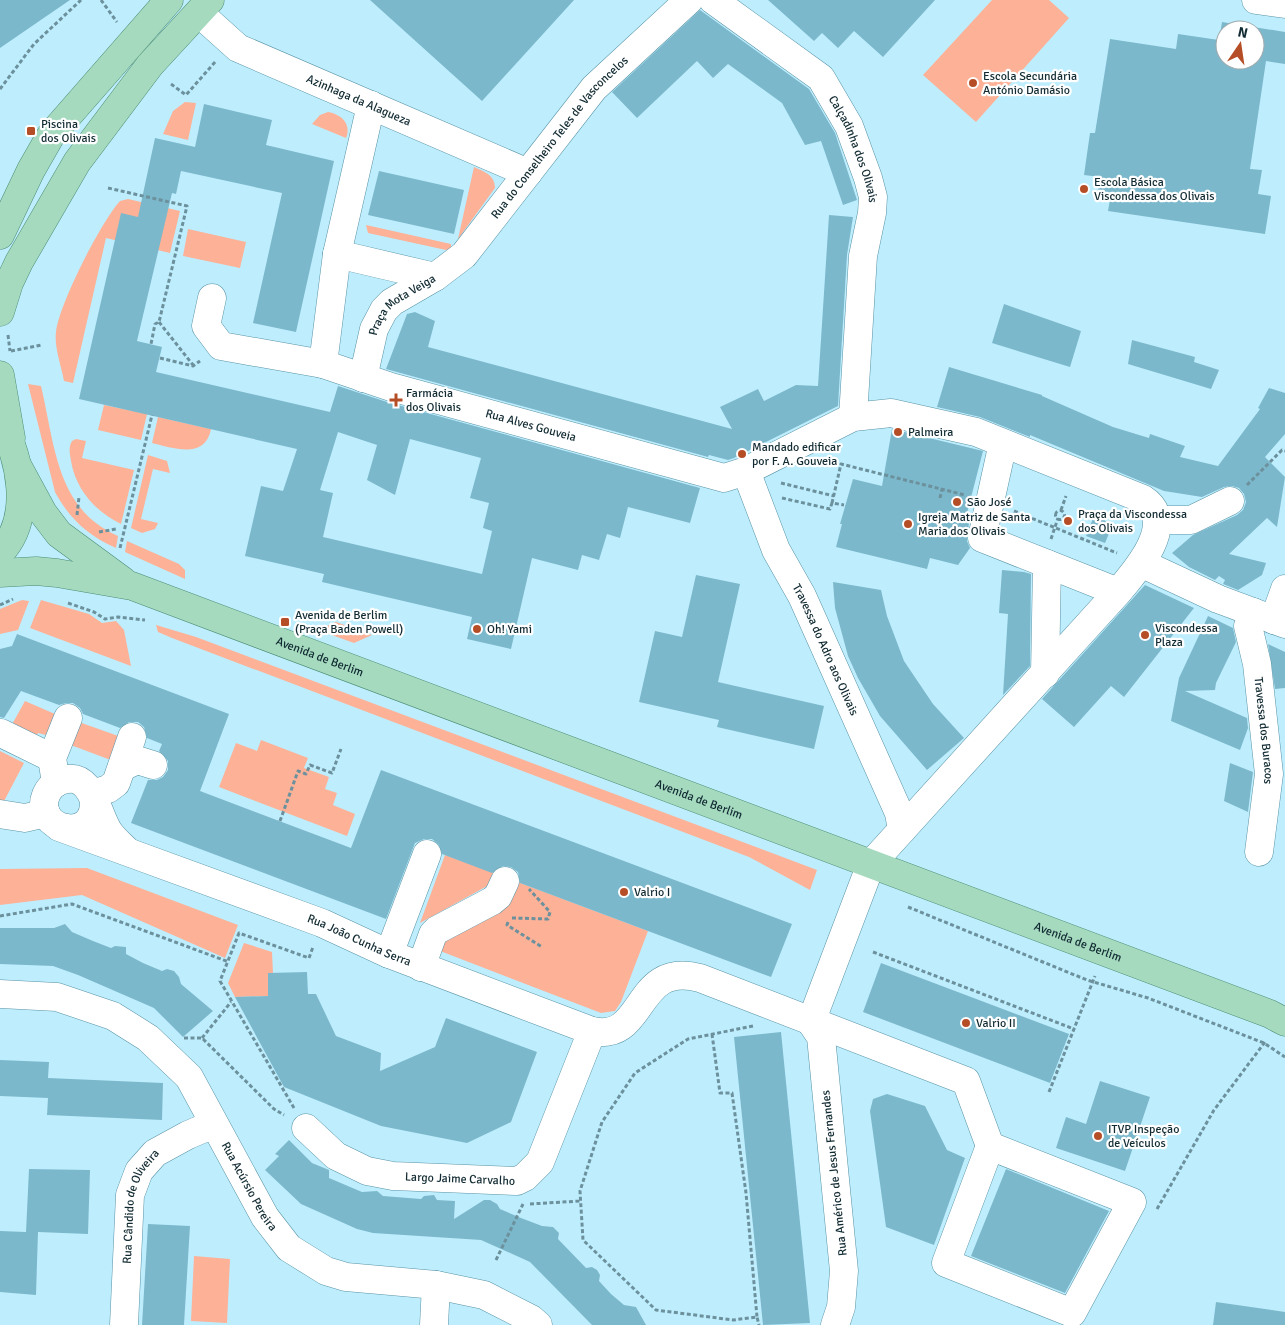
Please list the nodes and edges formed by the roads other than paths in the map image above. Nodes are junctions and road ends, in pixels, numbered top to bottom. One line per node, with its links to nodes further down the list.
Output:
1 (169, 0): 9 (main road)
2 (689, 0): 8 (street, Rua do Conselheiro Teles de Vasconcelos)
3 (713, 0): 17 (street, Calçadinha dos Olivais)
4 (1256, 0): 5 (street)
5 (1285, 4)
6 (205, 6): 7 (street, Azinhaga da Alagueza); 13 (main road)
7 (371, 105): 8 (street, Azinhaga da Alagueza); 10 (street)
8 (528, 173): 11 (street, Rua do Conselheiro Teles de Vasconcelos)
9 (0, 235)
10 (337, 254): 11 (street, Praça Mota Veiga); 14 (street)
11 (435, 277): 16 (street, Praça Mota Veiga)
12 (212, 298): 14 (street, Rua Alves Gouveia)
13 (0, 312)
14 (323, 364): 16 (street, Rua Alves Gouveia)
15 (0, 375): 18 (main road)
16 (363, 378): 20 (street, Rua Alves Gouveia)
17 (852, 418): 19 (street); 20 (street, Rua Alves Gouveia)
18 (10, 443): 23 (main road); 27 (main road, Avenida de Berlim)
19 (1003, 443): 22 (street); 24 (street)
20 (748, 477): 41 (street, Travessa do Adro aos Olivais)
21 (1230, 501): 22 (street)
22 (1158, 520): 25 (street)
23 (0, 553)
24 (1047, 564): 29 (street); 31 (street)
25 (1142, 564): 29 (street); 30 (street)
26 (0, 573): 27 (main road, Avenida de Berlim)
27 (128, 585): 45 (main road, Avenida de Berlim)
28 (1285, 589): 30 (street, Travessa dos Buracos)
29 (1118, 592): 31 (street)
30 (1270, 619): 43 (street, Travessa dos Buracos)
31 (1045, 674): 41 (street)
32 (68, 718): 37 (street)
33 (1, 733): 37 (street)
34 (132, 737): 36 (street)
35 (153, 765): 36 (street)
36 (122, 767): 38 (street)
37 (54, 771): 38 (street, Rua João Cunha Serra); 40 (street)
38 (93, 797): 40 (street); 42 (street, Rua João Cunha Serra)
39 (0, 814): 40 (street)
40 (52, 820): 42 (street, Rua João Cunha Serra)
41 (902, 830): 45 (street)
42 (127, 851): 47 (street, Rua João Cunha Serra)
43 (1259, 852)
44 (427, 854): 47 (street)
45 (871, 864): 50 (street); 51 (main road, Avenida de Berlim)
46 (515, 883): 48 (street)
47 (388, 954): 48 (street, Rua João Cunha Serra)
48 (421, 967): 52 (street, Rua João Cunha Serra)
49 (0, 994): 53 (street, Rua Acúrsio Pereira)
50 (811, 1022): 52 (street); 55 (street); 60 (street, Rua Américo de Jesus Fernandes)
51 (1277, 1022)
52 (592, 1031): 54 (street, Largo Jaime Carvalho)
53 (214, 1124): 56 (street, Rua Acúrsio Pereira); 57 (street, Rua Cândido de Oliveira)
54 (306, 1128)
55 (990, 1146): 55 (street)
56 (436, 1285): 58 (street); 59 (street, Rua Acúrsio Pereira)
57 (124, 1325)
58 (434, 1325)
59 (538, 1325)
60 (835, 1325)

